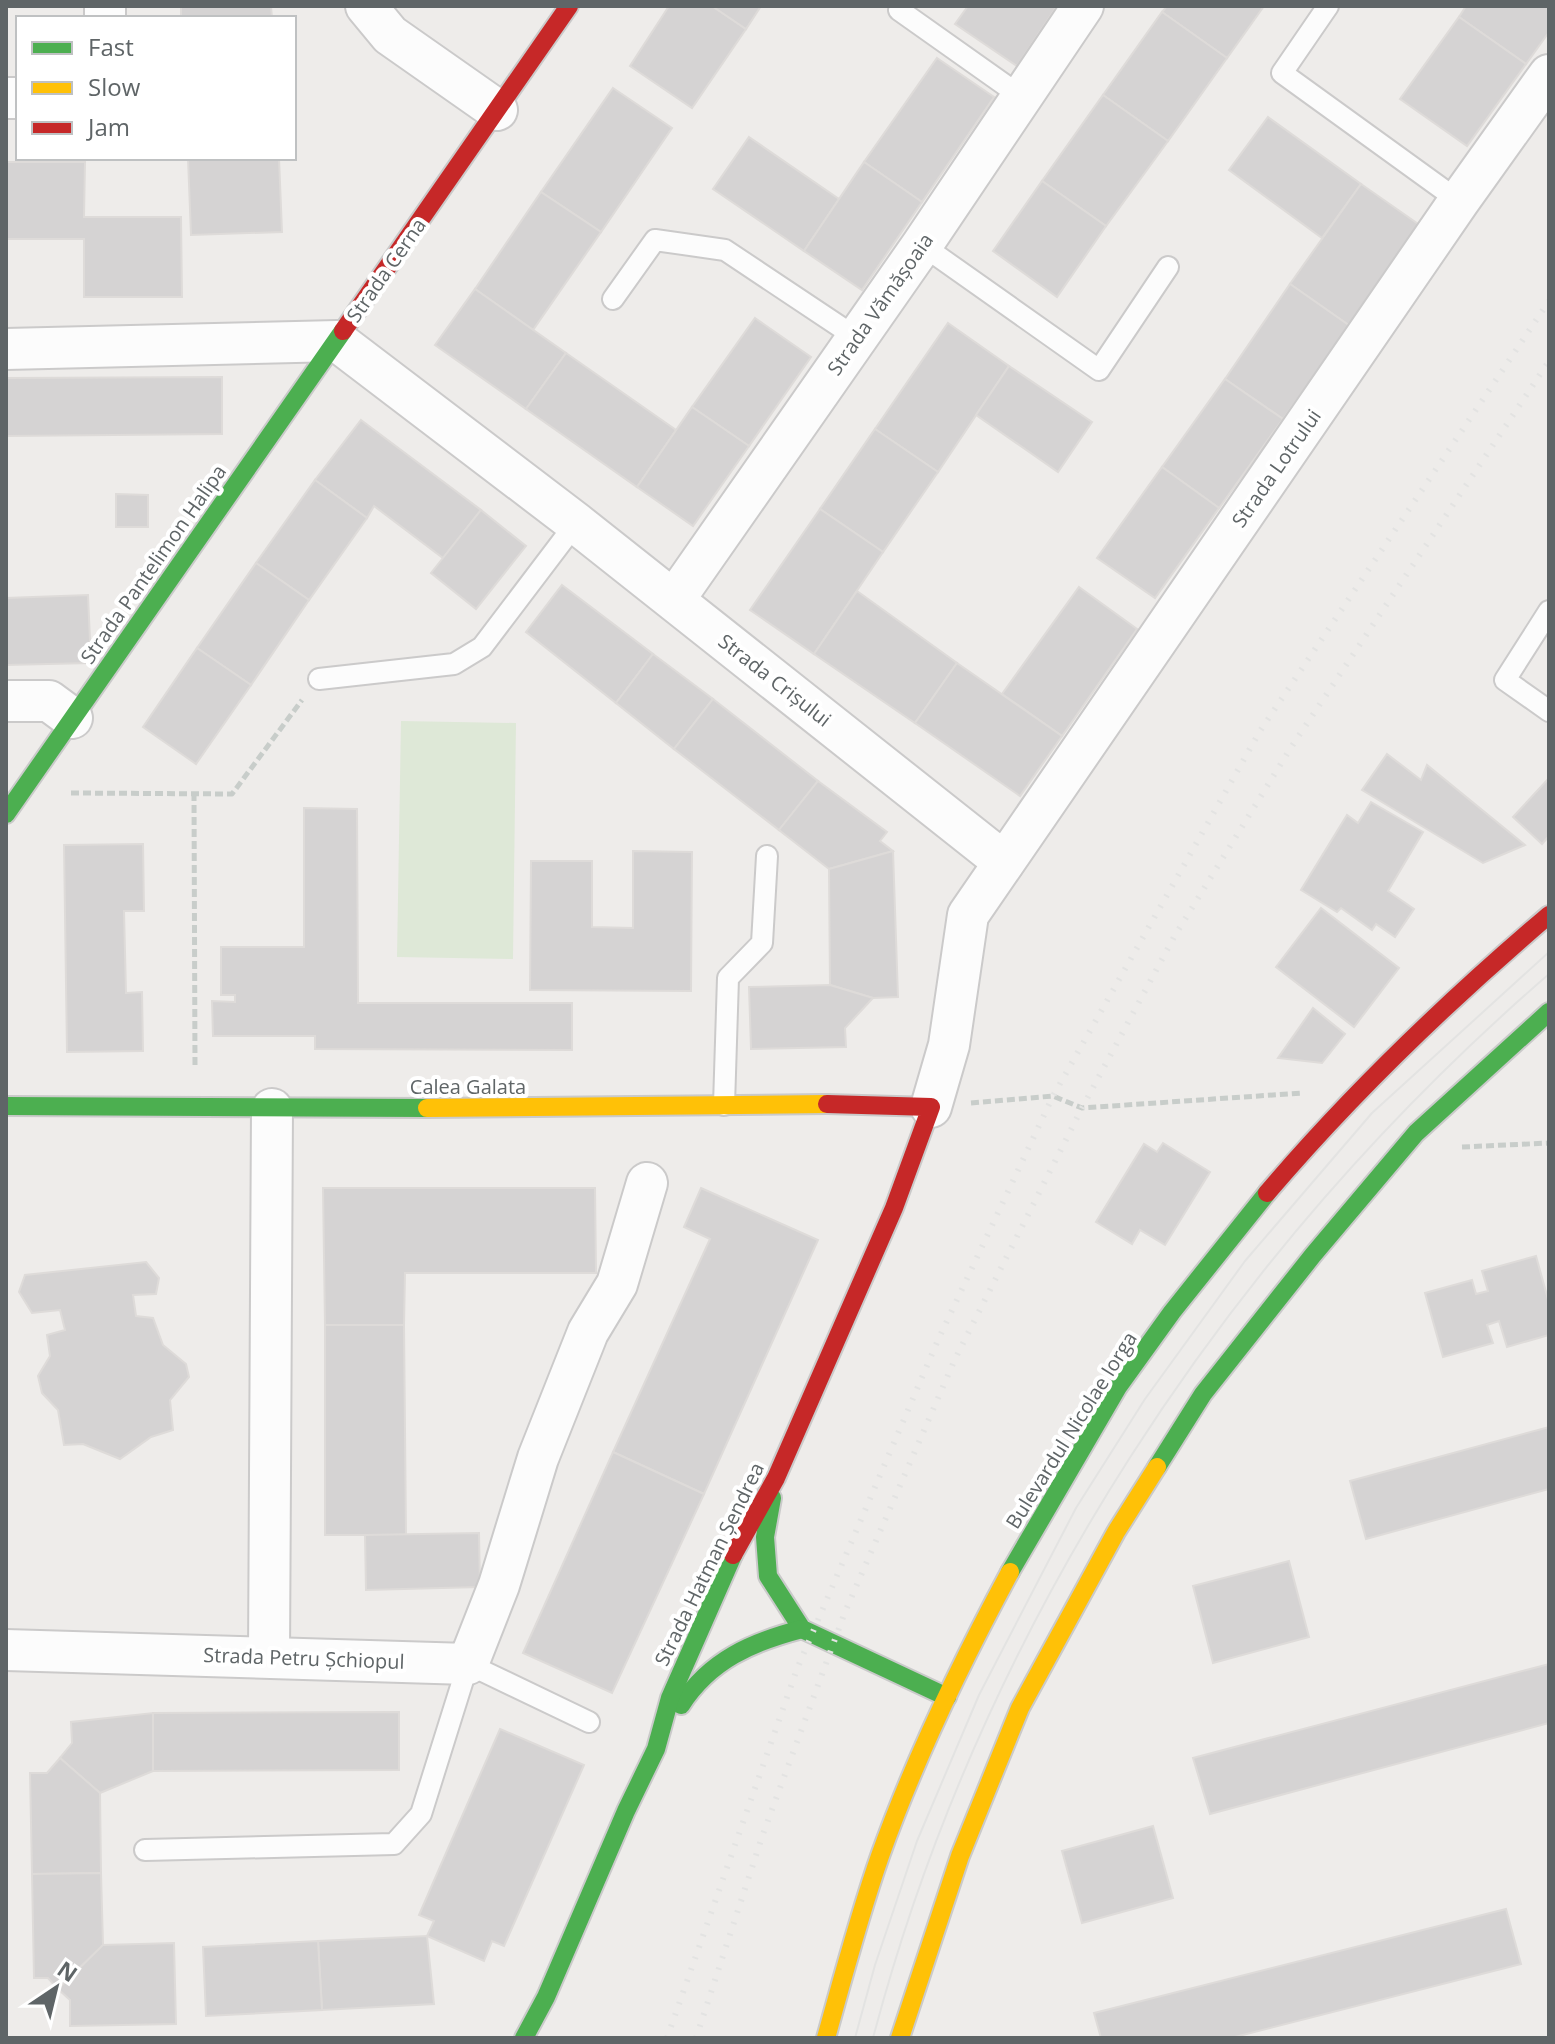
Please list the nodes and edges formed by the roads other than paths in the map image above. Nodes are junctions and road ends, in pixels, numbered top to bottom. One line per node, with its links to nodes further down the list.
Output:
1 (366, 6): 8 (street)
2 (569, 6): 8 (street, Strada Cerna)
3 (1083, 6): 7 (street, Strada Vămășoaia)
4 (1328, 6): 9 (lane)
5 (899, 10): 7 (lane)
6 (1549, 75): 9 (street, Strada Lotrului)
7 (1022, 97): 10 (street, Strada Vămășoaia)
8 (497, 110): 14 (street, Strada Cerna)
9 (1459, 201): 25 (street, Strada Lotrului)
10 (922, 245): 11 (lane); 13 (street, Strada Vămășoaia)
11 (1168, 267)
12 (613, 299): 13 (lane)
13 (857, 338): 17 (street, Strada Vămășoaia)
14 (337, 341): 15 (street, Strada Cerna); 16 (street, Strada Crișului); 22 (street, Strada Pantelimon Halipa)
15 (6, 349)
16 (576, 523): 17 (street, Strada Crișului); 19 (lane)
17 (674, 600): 25 (street, Strada Crișului)
18 (1549, 611): 21 (lane)
19 (319, 679)
20 (6, 701): 22 (street)
21 (1549, 711)
22 (72, 718): 23 (street, Strada Pantelimon Halipa)
23 (6, 814)
24 (767, 856): 28 (lane)
25 (1004, 862): 30 (street)
26 (1549, 915): 38 (street, Bulevardul Nicolae Iorga)
27 (1549, 1012): 44 (street)
28 (724, 1105): 30 (street, Calea Galata); 31 (street, Calea Galata)
29 (6, 1106): 31 (street, Calea Galata)
30 (931, 1107): 33 (street, Strada Hatman Șendrea)
31 (272, 1109): 36 (street)
32 (647, 1183): 37 (street)
33 (776, 1478): 34 (street); 40 (street, Strada Hatman Șendrea)
34 (802, 1629): 38 (street); 40 (street)
35 (6, 1650): 36 (street, Strada Petru Șchiopul)
36 (269, 1657): 37 (street, Strada Petru Șchiopul)
37 (468, 1664): 39 (lane, Strada Petru Șchiopul); 41 (lane)
38 (947, 1697): 43 (street, Bulevardul Nicolae Iorga)
39 (589, 1722)
40 (656, 1749): 42 (street, Strada Hatman Șendrea)
41 (145, 1850)
42 (524, 2038)
43 (826, 2038)
44 (900, 2038)

